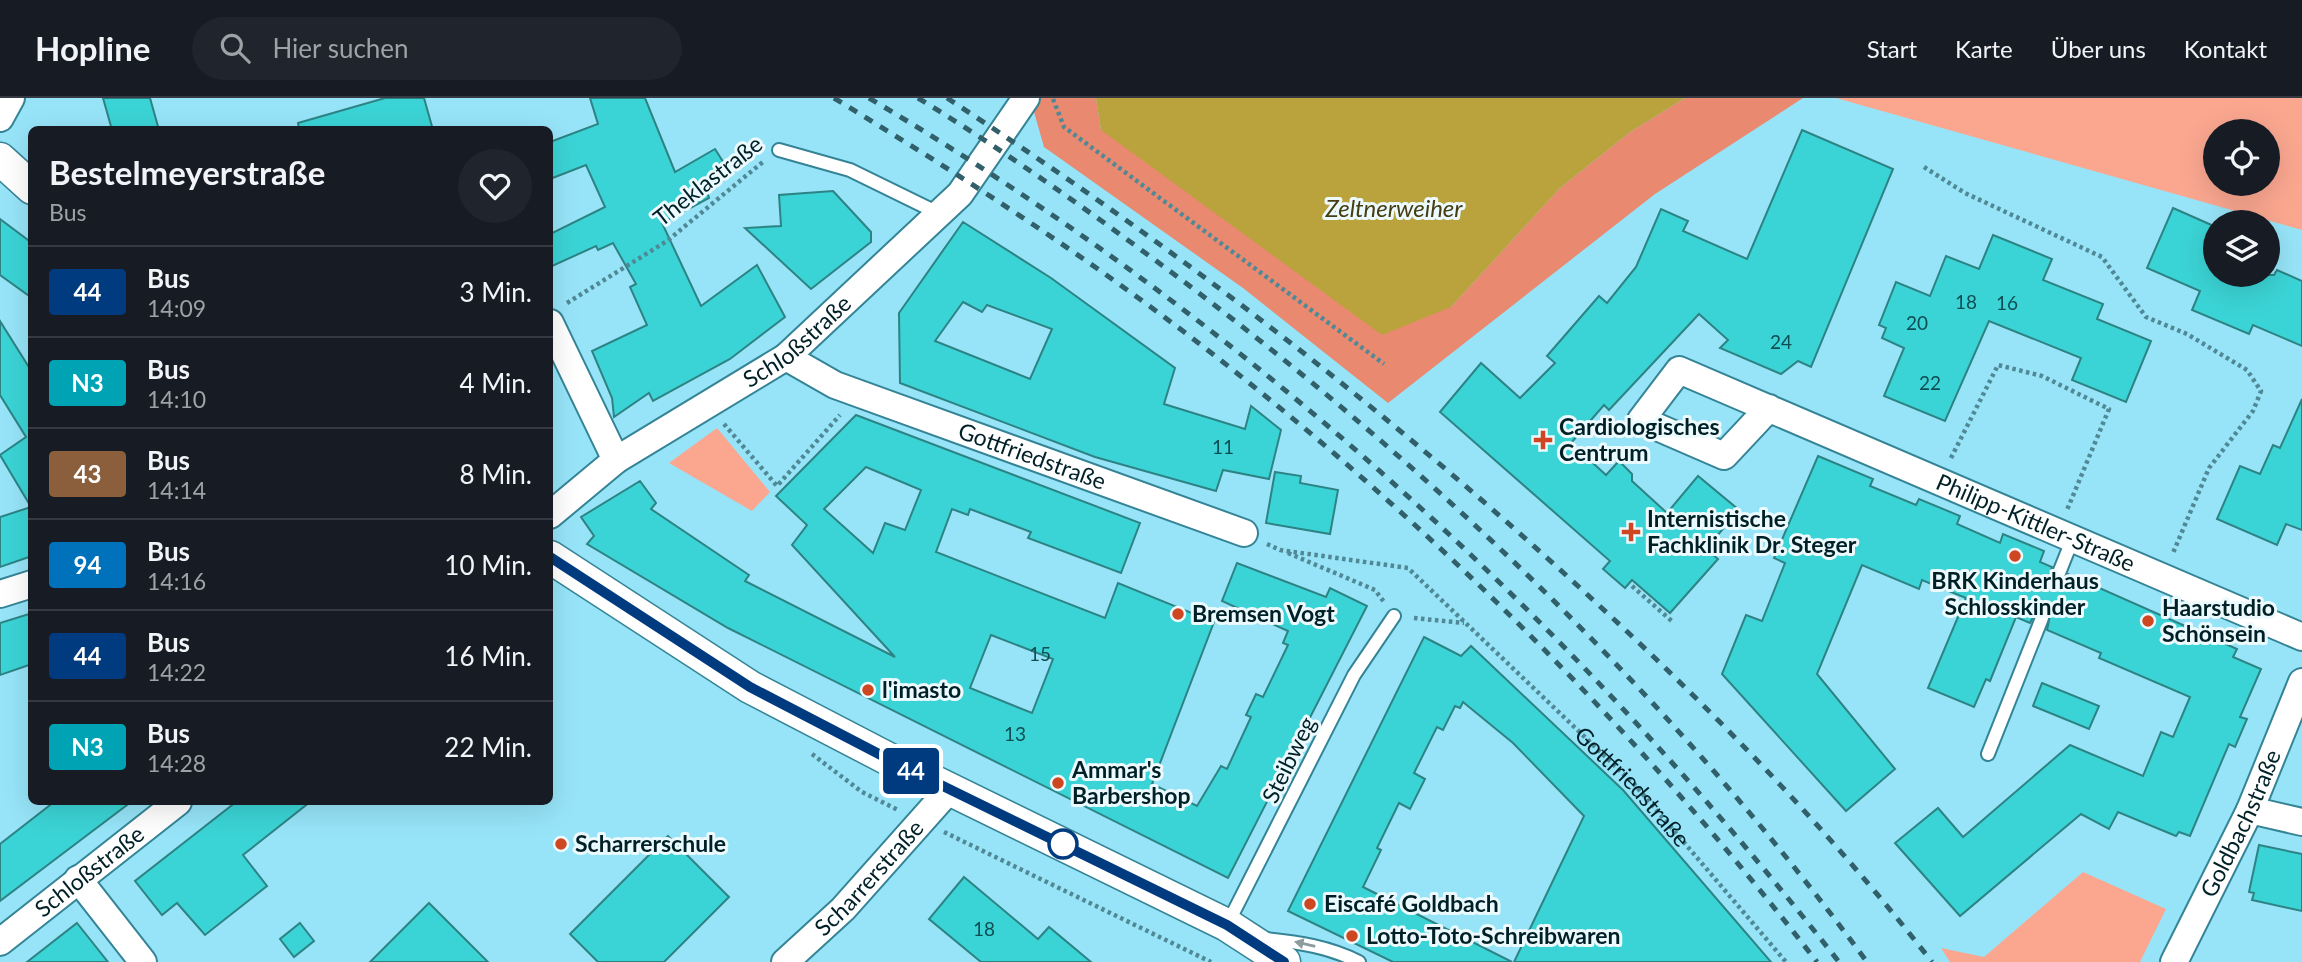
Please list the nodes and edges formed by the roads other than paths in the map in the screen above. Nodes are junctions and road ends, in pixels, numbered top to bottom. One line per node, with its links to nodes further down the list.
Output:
1 (10, 98): 3 (street)
2 (1026, 98): 7 (street, Schloßstraße)
3 (0, 118)
4 (779, 150): 7 (lane, Theklastraße)
5 (0, 159): 6 (street)
6 (28, 184)
7 (940, 214): 9 (street, Schloßstraße)
8 (554, 314): 11 (street)
9 (786, 357): 11 (street, Schloßstraße); 13 (street, Gottfriedstraße)
10 (1769, 408): 14 (street, Philipp-Kittler-Straße)
11 (616, 460): 12 (street, Schloßstraße)
12 (553, 512)
13 (1244, 533)
14 (2065, 535): 16 (lane); 21 (street, Philipp-Kittler-Straße)
15 (553, 559): 24 (street)
16 (2057, 578)
17 (28, 584): 18 (street)
18 (0, 594)
19 (1394, 616): 29 (lane, Steibweg)
20 (2042, 618): 23 (lane)
21 (2302, 637)
22 (2302, 682): 26 (street, Goldbachstraße)
23 (1987, 754)
24 (949, 790): 29 (street); 32 (street, Scharrerstraße)
25 (174, 805): 28 (street, Schloßstraße)
26 (2250, 810): 27 (street); 35 (street, Goldbachstraße)
27 (2302, 822)
28 (78, 879): 30 (street, Schloßstraße); 31 (street)
29 (1238, 932): 33 (street); 34 (lane, one-way to 29)
30 (0, 942)
31 (143, 962)
32 (785, 962)
33 (1284, 962)
34 (1359, 962)
35 (2174, 962)

